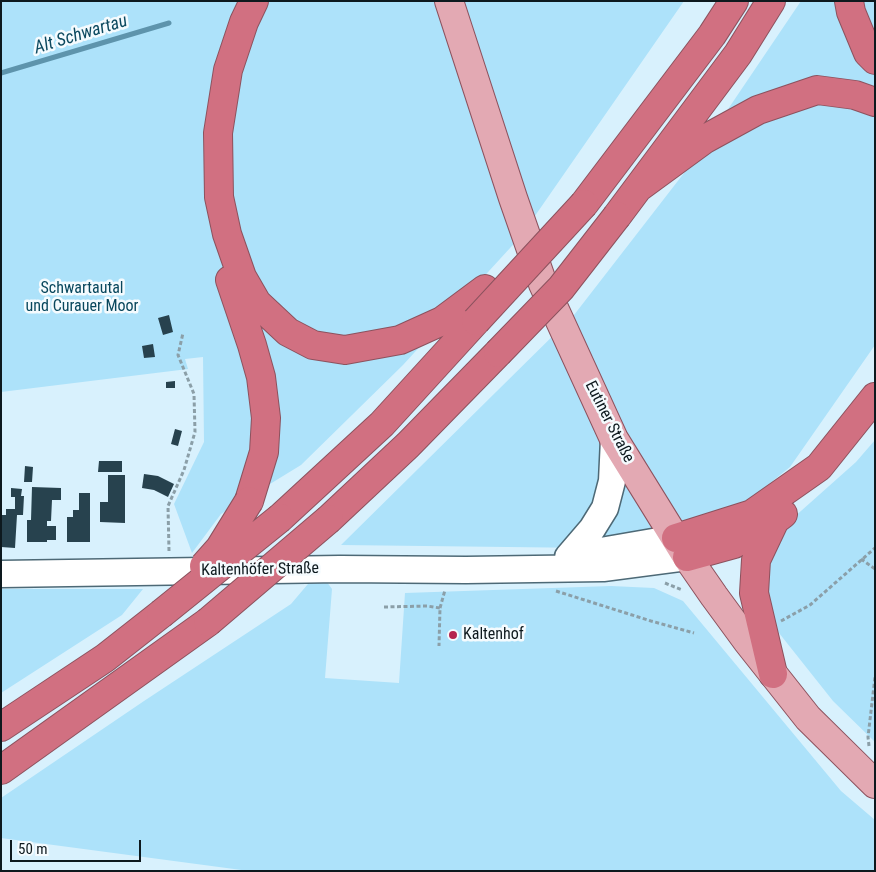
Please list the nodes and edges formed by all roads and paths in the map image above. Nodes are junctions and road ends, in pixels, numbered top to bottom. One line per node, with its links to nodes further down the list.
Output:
1 (242, 1): 30 (highway, bridge)
2 (254, 1): 10 (highway)
3 (449, 1): 14 (main road, Eutiner Straße)
4 (734, 1): 10 (highway)
5 (772, 1): 9 (highway)
6 (849, 1): 7 (highway)
7 (875, 60)
8 (875, 102): 9 (highway)
9 (638, 188): 38 (highway, bridge)
10 (577, 200): 30 (highway, bridge)
11 (183, 333): 22 (path)
12 (875, 397): 16 (highway)
13 (875, 423): 15 (highway)
14 (614, 439): 16 (main road, Eutiner Straße); 18 (street)
15 (776, 520): 16 (highway); 34 (highway)
16 (682, 547): 18 (street, Kaltenhöfer Straße); 20 (street, Kaltenhöfer Straße); 34 (main road, Eutiner Straße)
17 (875, 548): 19 (path)
18 (568, 556): 20 (street, Kaltenhöfer Straße)
19 (862, 560): 21 (path); 31 (path)
20 (519, 569): 22 (street, Kaltenhöfer Straße)
21 (875, 569)
22 (170, 571): 23 (street, Kaltenhöfer Straße)
23 (1, 574)
24 (657, 579): 26 (path)
25 (445, 589): 29 (path)
26 (683, 590)
27 (554, 591): 32 (path)
28 (384, 607): 29 (path)
29 (440, 608): 33 (path)
30 (162, 614): 36 (highway)
31 (779, 623)
32 (694, 633)
33 (439, 646)
34 (773, 674): 39 (main road, Eutiner Straße)
35 (875, 677): 37 (path)
36 (1, 727)
37 (870, 754)
38 (1, 770)
39 (875, 784)

